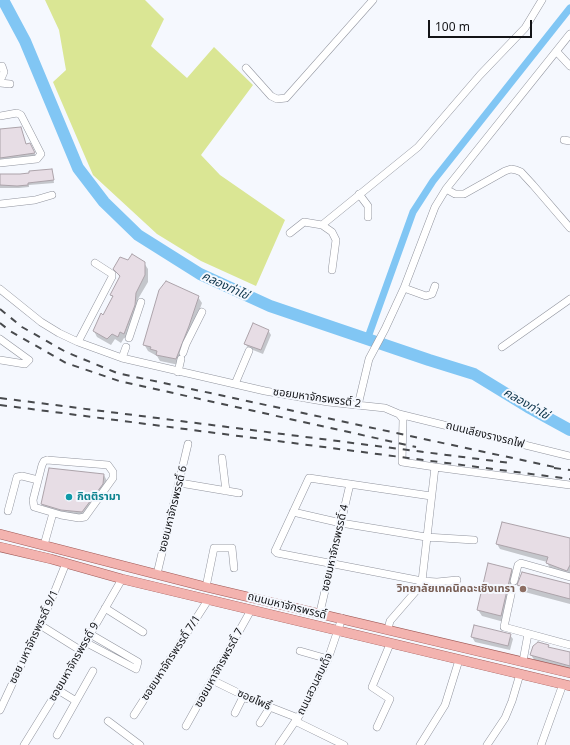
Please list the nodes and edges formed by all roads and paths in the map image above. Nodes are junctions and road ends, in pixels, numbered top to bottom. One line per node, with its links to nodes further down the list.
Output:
1 (373, 0): 7 (street)
2 (542, 0): 13 (street)
3 (570, 34): 4 (street)
4 (557, 52): 6 (street); 12 (street)
5 (2, 66): 8 (street)
6 (570, 66)
7 (246, 68)
8 (0, 82): 9 (street)
9 (10, 84)
10 (0, 116): 11 (street)
11 (0, 163)
12 (446, 189): 18 (street); 23 (street)
13 (359, 194): 16 (street); 17 (street)
14 (52, 195): 15 (street)
15 (0, 204)
16 (368, 217)
17 (322, 225): 19 (street); 21 (street)
18 (570, 228)
19 (290, 232)
20 (95, 263): 30 (street)
21 (332, 270)
22 (435, 286): 23 (street)
23 (404, 288): 38 (street)
24 (0, 289): 30 (street, ซอยมหาจักรพรรดิ์ 2)
25 (570, 299): 32 (street)
26 (141, 302): 28 (street)
27 (202, 312): 36 (street)
28 (129, 338)
29 (0, 339): 35 (street)
30 (78, 342): 34 (street, ซอยมหาจักรพรรดิ์ 2)
31 (126, 347): 34 (street)
32 (502, 347)
33 (249, 351): 37 (street)
34 (122, 358): 36 (street, ซอยมหาจักรพรรดิ์ 2)
35 (0, 360)
36 (178, 372): 37 (street, ซอยมหาจักรพรรดิ์ 2)
37 (235, 384): 38 (street, ซอยมหาจักรพรรดิ์ 2)
38 (358, 405): 39 (street, ซอยมหาจักรพรรดิ์ 2)
39 (399, 414): 41 (street, ถนนเลียงรางรถไฟ); 43 (street)
40 (188, 444): 45 (street, ซอยมหาจักรพรรดิ์ 6)
41 (570, 456)
42 (222, 458): 48 (street)
43 (435, 467): 47 (street); 50 (street)
44 (38, 480): 51 (street); 53 (street); 53 (street)
45 (180, 484): 48 (street); 63 (street, ซอยมหาจักรพรรดิ์ 6)
46 (350, 484): 50 (street); 52 (street); 54 (street, ซอยมหาจักรพรรดิ์ 4)
47 (570, 485)
48 (226, 491): 49 (street)
49 (239, 493)
50 (431, 496): 56 (street)
51 (8, 511)
52 (293, 512): 54 (street); 61 (street)
53 (54, 513): 58 (street)
54 (341, 523): 56 (street); 61 (street, ซอยมหาจักรพรรดิ์ 4)
55 (0, 534): 58 (main road, ถนนมหาจักรพรรดิ์)
56 (426, 537): 57 (street); 67 (street)
57 (474, 540)
58 (44, 545): 63 (main road, ถนนมหาจักรพรรดิ์)
59 (1, 549): 60 (main road, ถนนมหาจักรพรรดิ์)
60 (66, 563): 65 (main road, ถนนมหาจักรพรรดิ์); 76 (street, ซอย มหาจักรพรรดิ์ 9/1)
61 (331, 564): 67 (street); 74 (street, ซอยมหาจักรพรรดิ์ 4)
62 (234, 568): 69 (street)
63 (157, 574): 69 (main road, ถนนมหาจักรพรรดิ์)
64 (570, 577): 68 (street)
65 (122, 579): 71 (main road, ถนนมหาจักรพรรดิ์); 72 (street, ซอยมหาจักรพรรดิ์ 9)
66 (457, 580): 67 (street)
67 (422, 581): 77 (street)
68 (514, 581)
69 (206, 586): 74 (main road, ถนนมหาจักรพรรดิ์)
70 (512, 590): 81 (street)
71 (208, 600): 73 (main road, ถนนมหาจักรพรรดิ์); 101 (street, ซอยมหาจักรพรรดิ์ 7/1)
72 (105, 608): 79 (street); 80 (street, ซอยมหาจักรพรรดิ์ 9)
73 (251, 610): 78 (main road, ถนนมหาจักรพรรดิ์); 93 (street, ซอยมหาจักรพรรดิ์ 7)
74 (320, 612): 75 (main road, ถนนมหาจักรพรรดิ์)
75 (342, 618): 77 (main road, ถนนมหาจักรพรรดิ์); 78 (street, ถนนสวนสมเด็จ)
76 (40, 625): 85 (street); 99 (street, ซอย มหาจักรพรรดิ์ 9/1)
77 (388, 629): 89 (main road, ถนนมหาจักรพรรดิ์)
78 (339, 631): 83 (main road, ถนนมหาจักรพรรดิ์); 87 (street, ถนนสวนสมเด็จ)
79 (144, 632)
80 (90, 634): 82 (street, ซอยมหาจักรพรรดิ์ 9); 82 (street)
81 (528, 634): 84 (street); 89 (street)
82 (85, 642): 85 (street, ซอยมหาจักรพรรดิ์ 9)
83 (390, 644): 88 (main road, ถนนมหาจักรพรรดิ์); 106 (street)
84 (570, 645)
85 (80, 650): 95 (street, ซอยมหาจักรพรรดิ์ 9)
86 (300, 651): 87 (street)
87 (328, 658): 102 (street, ถนนสวนสมเด็จ)
88 (459, 660): 92 (main road, ถนนมหาจักรพรรดิ์); 112 (street)
89 (523, 661): 91 (main road, ถนนมหาจักรพรรดิ์)
90 (93, 672): 96 (street)
91 (570, 673)
92 (520, 674): 94 (main road, ถนนมหาจักรพรรดิ์); 113 (street)
93 (212, 680): 97 (street, ซอยโพธิ์); 105 (street, ซอยมหาจักรพรรดิ์ 7)
94 (566, 685): 114 (street)
95 (58, 690): 96 (street); 108 (street, ซอยมหาจักรพรรดิ์ 9)
96 (76, 701): 107 (street)
97 (257, 702): 98 (street, ซอยโพธิ์); 100 (street)
98 (270, 707): 102 (street, ซอยโพธิ์); 104 (street)
99 (0, 710)
100 (235, 713)
101 (134, 715)
102 (297, 720): 109 (street, ถนนสวนสมเด็จ); 111 (street, ซอยโพธิ์)
103 (108, 721): 110 (street)
104 (260, 722)
105 (186, 726)
106 (377, 727)
107 (57, 735)
108 (26, 744)
109 (281, 744)
110 (140, 745)
111 (344, 745)
112 (420, 745)
113 (487, 745)
114 (541, 745)

